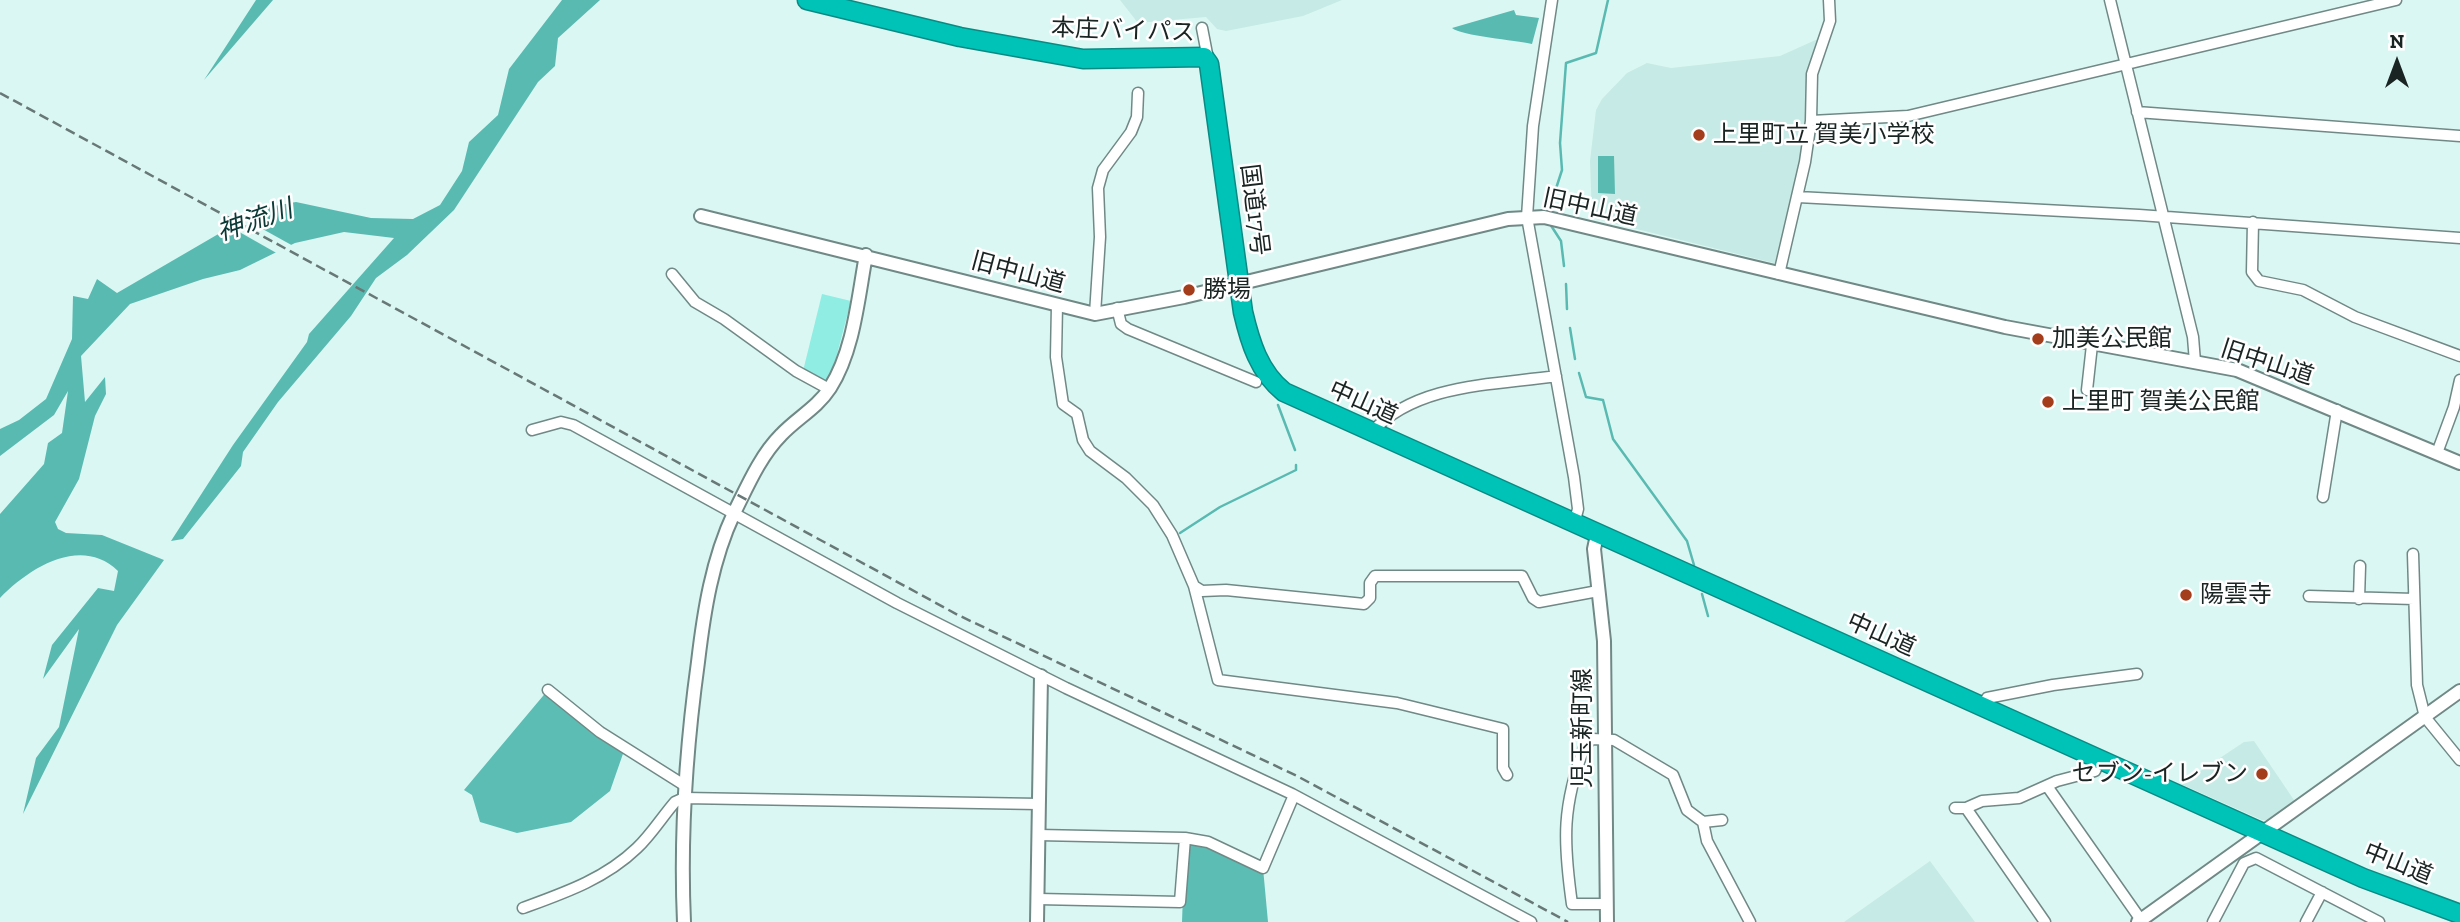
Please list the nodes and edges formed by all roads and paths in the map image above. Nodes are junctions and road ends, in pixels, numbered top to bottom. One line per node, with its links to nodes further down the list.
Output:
1 (807, 0): 7 (highway, 本庄バイパス)
2 (1552, 0): 16 (street)
3 (2110, 0): 8 (street)
4 (2396, 0): 8 (street)
5 (1831, 1): 11 (street)
6 (1202, 28): 7 (street)
7 (1209, 64): 22 (highway, 国道17号)
8 (2125, 64): 10 (street); 11 (street)
9 (1138, 93): 25 (street)
10 (2137, 112): 12 (street); 15 (street)
11 (1811, 121): 13 (street)
12 (2460, 136)
13 (1798, 197): 15 (street); 21 (street)
14 (701, 216): 19 (main road, 旧中山道)
15 (2163, 216): 17 (street); 28 (street)
16 (1527, 217): 21 (main road, 旧中山道); 22 (main road, 旧中山道); 29 (street)
17 (2253, 222): 18 (street); 27 (street)
18 (2460, 239)
19 (866, 255): 23 (main road, 旧中山道); 32 (main road)
20 (672, 274): 32 (street)
21 (1779, 274): 26 (main road, 旧中山道)
22 (1239, 283): 24 (main road, 旧中山道); 34 (highway, 国道17号)
23 (1057, 305): 25 (main road, 旧中山道); 46 (street)
24 (1117, 308): 25 (main road, 旧中山道); 31 (street)
25 (1095, 313)
26 (2092, 345): 28 (main road, 旧中山道); 33 (street)
27 (2460, 356)
28 (2195, 362): 35 (main road, 旧中山道)
29 (1556, 376): 37 (street); 42 (street)
30 (2460, 380): 38 (street)
31 (1256, 382)
32 (829, 389): 41 (main road)
33 (2087, 390)
34 (1284, 392): 37 (highway, 中山道)
35 (2337, 410): 38 (main road, 旧中山道); 40 (street)
36 (532, 430): 41 (street)
37 (1371, 433): 42 (highway, 中山道)
38 (2437, 453): 39 (main road, 旧中山道)
39 (2460, 463)
40 (2323, 497)
41 (735, 512): 52 (street); 61 (main road)
42 (1574, 524): 43 (highway, 中山道)
43 (1597, 535): 47 (main road, 児玉新町線); 55 (highway, 中山道)
44 (2413, 554): 50 (street)
45 (2360, 566): 49 (street)
46 (1194, 586): 47 (street); 60 (street)
47 (1598, 591): 57 (main road, 児玉新町線)
48 (2309, 596): 49 (street)
49 (2359, 599): 50 (street)
50 (2414, 599): 56 (street)
51 (2137, 674): 55 (street)
52 (1041, 676): 63 (street); 65 (main road)
53 (548, 690): 61 (street)
54 (2460, 691): 56 (main road)
55 (1981, 708): 58 (highway, 中山道)
56 (2425, 717): 59 (street); 68 (main road)
57 (1603, 739): 67 (street); 75 (main road, 児玉新町線); 75 (street)
58 (2100, 760): 62 (street); 68 (highway, 中山道)
59 (2460, 760)
60 (1507, 775)
61 (684, 785): 64 (main road)
62 (2047, 786): 78 (street); 84 (street)
63 (1294, 795): 70 (street); 81 (street)
64 (684, 798): 65 (street); 76 (street); 79 (main road)
65 (1039, 804): 69 (main road)
66 (1722, 820): 67 (street)
67 (1703, 822): 83 (street)
68 (2263, 832): 71 (main road); 77 (highway, 中山道)
69 (1038, 835): 70 (street); 74 (main road)
70 (1185, 838): 74 (street)
71 (2242, 848): 72 (street); 78 (main road)
72 (2250, 861): 73 (street); 85 (street)
73 (2322, 892): 86 (street); 87 (street)
74 (1038, 899): 80 (main road)
75 (1606, 904): 82 (main road, 児玉新町線)
76 (523, 908)
77 (2460, 914)
78 (2139, 921)
79 (684, 922)
80 (1037, 922)
81 (1531, 922)
82 (1607, 922)
83 (1750, 922)
84 (2045, 922)
85 (2213, 922)
86 (2306, 922)
87 (2379, 922)

